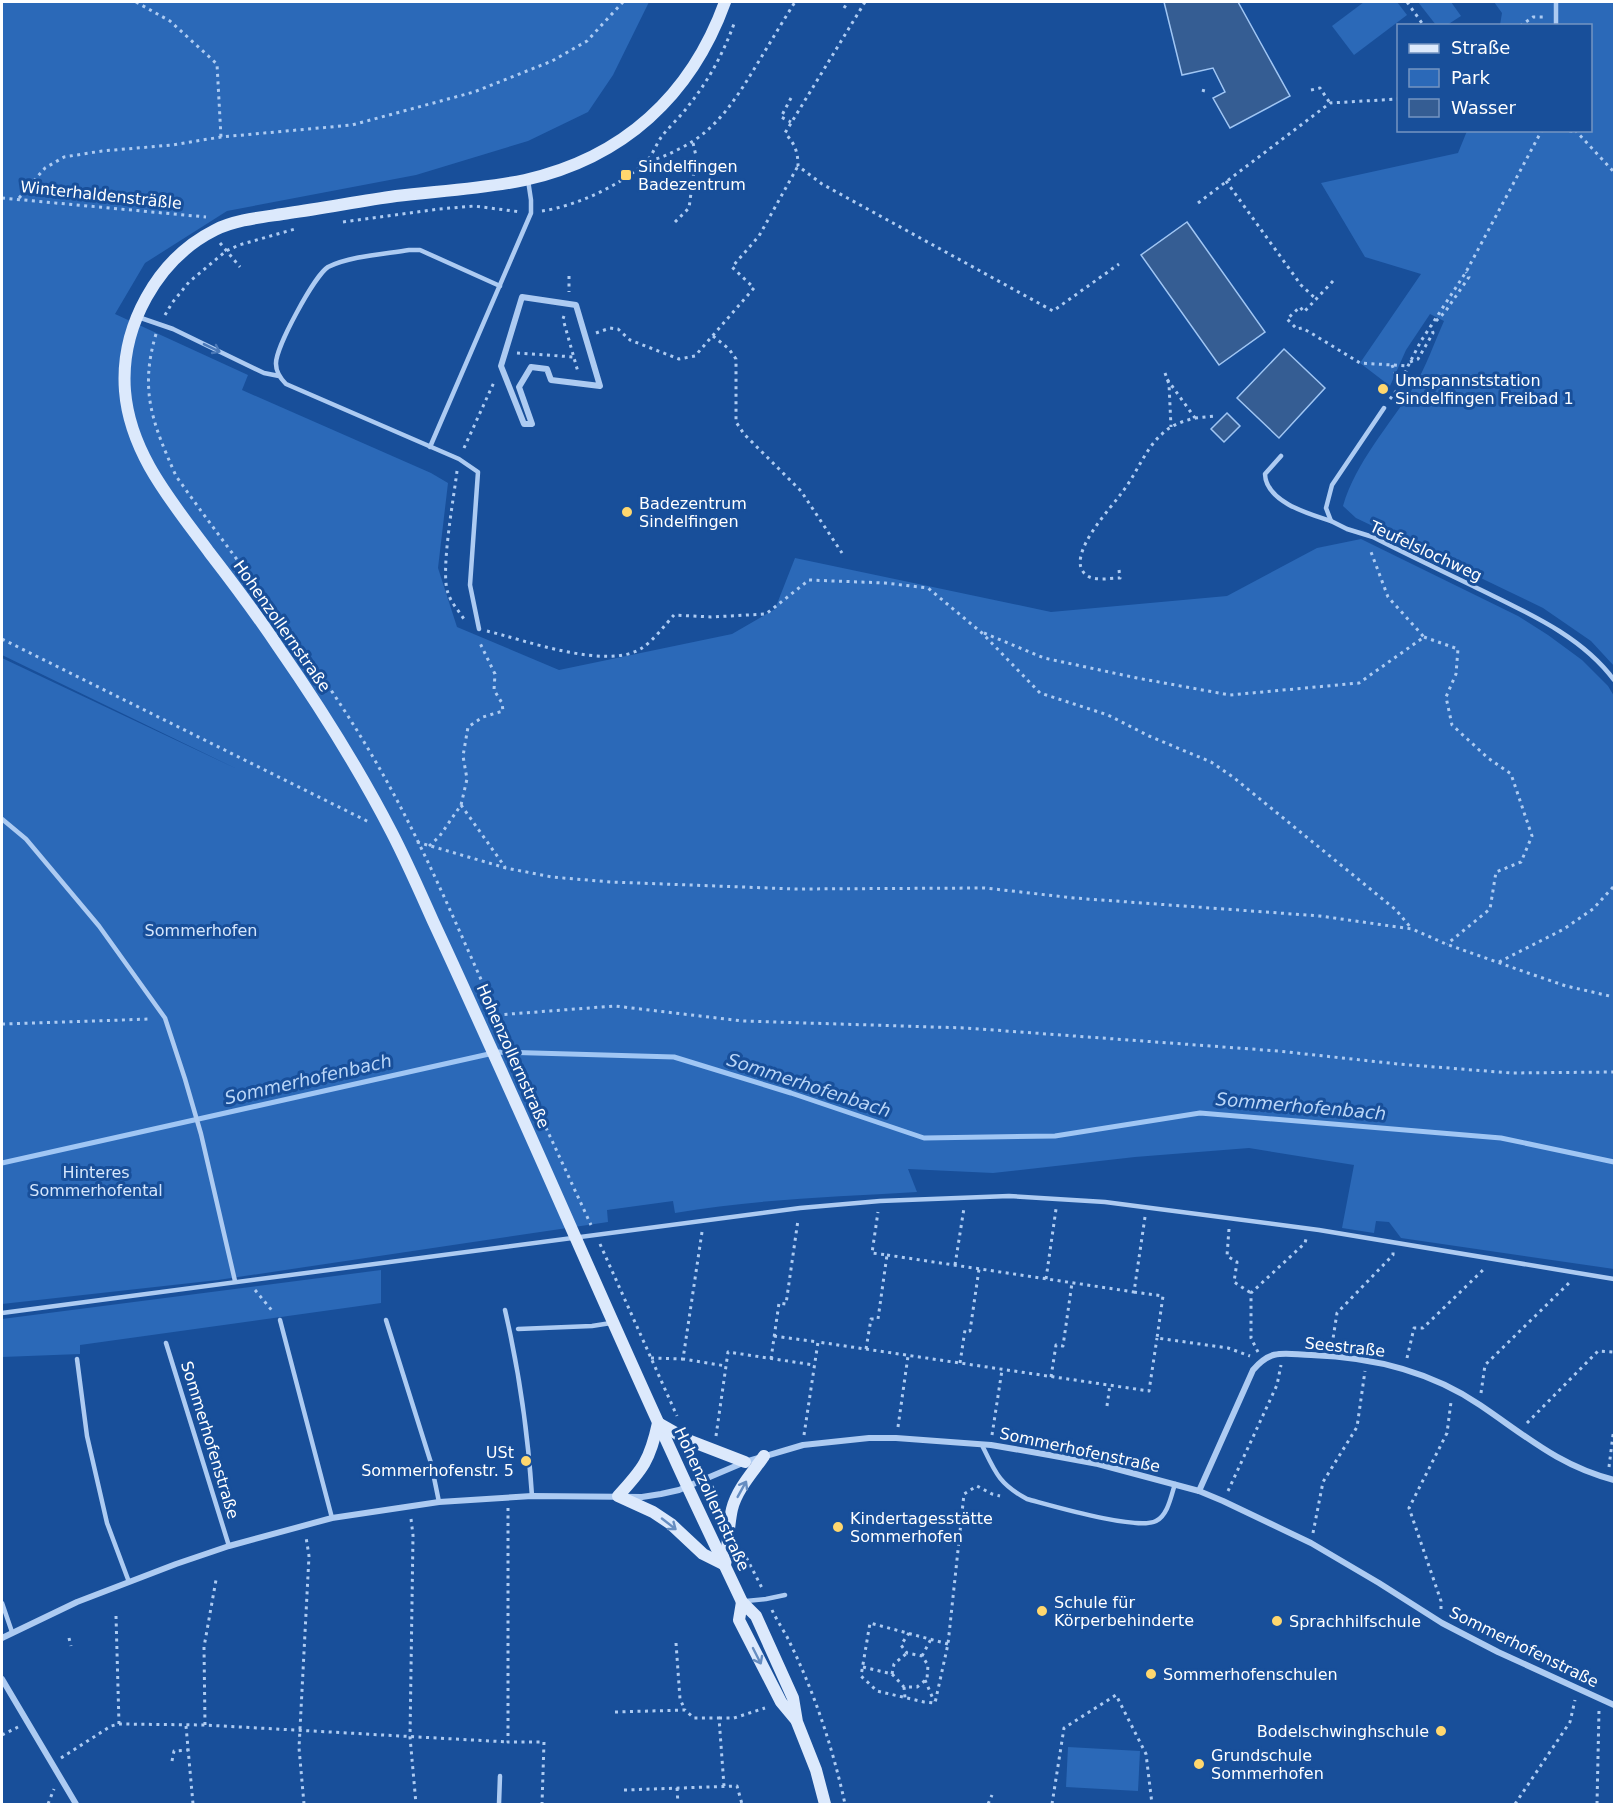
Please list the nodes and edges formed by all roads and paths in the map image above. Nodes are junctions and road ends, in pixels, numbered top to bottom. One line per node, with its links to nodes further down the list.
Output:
1 (136, 2): 23 (path)
2 (623, 2): 23 (path)
3 (725, 2): 27 (street, Hohenzollernstraße)
4 (795, 2): 24 (path)
5 (848, 2): 9 (path)
6 (865, 2): 20 (path)
7 (1407, 2): 11 (path)
8 (1556, 2): 10 (lane)
9 (844, 8)
10 (1556, 17): 12 (path); 13 (lane)
11 (1424, 24)
12 (1523, 24)
13 (1556, 24)
14 (1205, 85): 16 (path)
15 (1311, 90): 19 (path)
16 (1203, 92)
17 (791, 98): 20 (path)
18 (1397, 99): 19 (path)
19 (1330, 103): 28 (path)
20 (791, 122): 25 (path)
21 (1541, 132): 49 (path)
22 (1577, 132): 26 (path)
23 (221, 137): 30 (path)
24 (693, 143): 32 (path); 35 (path)
25 (798, 166): 38 (path); 47 (path)
26 (1614, 172)
27 (528, 179): 32 (lane); 44 (street, Hohenzollernstraße)
28 (1226, 181): 31 (path); 42 (path)
29 (2, 198): 30 (path, Winterhaldensträßle)
30 (19, 198): 33 (path, Winterhaldensträßle)
31 (1198, 203)
32 (531, 213): 34 (path); 41 (lane)
33 (197, 217)
34 (336, 222)
35 (675, 222)
36 (302, 227): 37 (path)
37 (226, 251): 39 (path); 45 (path)
38 (1119, 264)
39 (240, 267)
40 (1333, 281): 42 (path)
41 (500, 286): 53 (lane); 60 (lane)
42 (1316, 299): 50 (path)
43 (570, 304): 46 (street); 48 (path); 51 (street)
44 (137, 316): 45 (lane); 74 (street, Hohenzollernstraße)
45 (158, 325): 53 (lane, one-way to 53); 75 (path)
46 (585, 336): 47 (path); 51 (street)
47 (713, 336): 65 (path)
48 (574, 357)
49 (1409, 364): 50 (path); 55 (path)
50 (1392, 365): 55 (path)
51 (501, 366): 62 (path)
52 (1166, 373): 54 (path)
53 (279, 376): 60 (lane)
54 (1167, 379): 58 (path); 59 (path)
55 (1400, 386): 56 (path)
56 (1384, 408): 63 (lane)
57 (1216, 416): 58 (path)
58 (1195, 418): 59 (path)
59 (1171, 427): 66 (path)
60 (430, 447): 62 (lane)
61 (1281, 456): 63 (lane, Teufelslochweg)
62 (459, 459): 67 (lane); 67 (path)
63 (1330, 521): 64 (lane, Teufelslochweg)
64 (1373, 537): 69 (path); 71 (lane, Teufelslochweg)
65 (842, 553)
66 (1119, 570)
67 (476, 630): 68 (path); 72 (path)
68 (982, 633): 69 (path); 79 (path)
69 (1424, 637): 80 (path)
70 (2, 639): 74 (path)
71 (1614, 680)
72 (461, 805): 76 (path); 77 (path)
73 (2, 819): 84 (lane)
74 (392, 834): 96 (street, Hohenzollernstraße)
75 (418, 842): 76 (path); 83 (path)
76 (429, 846): 77 (path)
77 (506, 868): 79 (path)
78 (1614, 886): 81 (path)
79 (1412, 929): 80 (path)
80 (1446, 944): 81 (path)
81 (1498, 962): 82 (path)
82 (1614, 997)
83 (497, 1015): 86 (path); 94 (path)
84 (165, 1018): 85 (path); 106 (lane)
85 (2, 1024)
86 (1614, 1072)
87 (963, 1211): 100 (path)
88 (1056, 1211): 104 (path)
89 (877, 1220): 98 (path)
90 (1144, 1221): 108 (path)
91 (798, 1223): 116 (path)
92 (1310, 1229): 94 (lane); 97 (lane); 109 (path)
93 (1229, 1232): 109 (path)
94 (596, 1235): 96 (lane); 125 (path)
95 (701, 1235): 127 (path)
96 (576, 1238): 105 (lane); 114 (street, Hohenzollernstraße)
97 (1393, 1243): 99 (lane); 124 (path)
98 (887, 1255): 100 (path); 120 (path)
99 (1488, 1258): 102 (lane); 134 (path)
100 (956, 1265): 101 (path)
101 (979, 1269): 104 (path); 131 (path)
102 (1575, 1272): 103 (lane); 139 (path)
103 (1614, 1278)
104 (1046, 1279): 107 (path)
105 (246, 1280): 106 (lane); 112 (path)
106 (236, 1281): 111 (lane)
107 (1072, 1283): 108 (path); 136 (path)
108 (1134, 1292): 117 (path)
109 (1251, 1293): 129 (path)
110 (505, 1310): 157 (lane)
111 (2, 1313)
112 (280, 1320): 163 (lane)
113 (386, 1320): 161 (lane)
114 (613, 1322): 115 (lane); 142 (street, Hohenzollernstraße)
115 (518, 1329)
116 (774, 1336): 118 (path); 128 (path)
117 (1157, 1338): 129 (path); 137 (path)
118 (818, 1342): 120 (path); 132 (path)
119 (166, 1343): 166 (lane, Sommerhofenstraße)
120 (866, 1349): 123 (path)
121 (1614, 1352): 143 (path)
122 (1283, 1354): 124 (street, Seestraße); 129 (street, Seestraße); 160 (path)
123 (908, 1356): 131 (path); 145 (path)
124 (1330, 1356): 130 (street, Seestraße)
125 (651, 1358): 127 (path); 141 (path)
126 (77, 1359): 169 (lane)
127 (683, 1359): 133 (path)
128 (771, 1359): 132 (path); 133 (path)
129 (1262, 1360): 155 (street)
130 (1367, 1360): 134 (street, Seestraße); 165 (path)
131 (960, 1363): 135 (path)
132 (814, 1365): 147 (path)
133 (726, 1366): 146 (path)
134 (1404, 1368): 138 (street, Seestraße)
135 (1002, 1369): 136 (path); 149 (path)
136 (1051, 1377): 137 (path)
137 (1110, 1385): 140 (path)
138 (1452, 1389): 139 (street, Seestraße); 174 (path)
139 (1479, 1404): 143 (street, Seestraße)
140 (1107, 1406)
141 (672, 1407)
142 (658, 1423): 151 (street); 154 (street, Hohenzollernstraße); 158 (street)
143 (1518, 1433): 152 (street, Seestraße)
144 (1614, 1433): 152 (path)
145 (896, 1438): 147 (street, Sommerhofenstraße); 148 (street, Sommerhofenstraße)
146 (715, 1441)
147 (803, 1445): 150 (street, Sommerhofenstraße)
148 (982, 1445): 149 (street, Sommerhofenstraße); 156 (lane)
149 (991, 1445): 153 (street, Sommerhofenstraße)
150 (764, 1456): 151 (street, Sommerhofenstraße); 167 (street, one-way to 150)
151 (745, 1462): 154 (street, Sommerhofenstraße)
152 (1611, 1479)
153 (1175, 1484): 155 (street, Sommerhofenstraße); 156 (lane)
154 (687, 1487): 158 (street, Sommerhofenstraße); 167 (street, Hohenzollernstraße)
155 (1199, 1491): 160 (street, Sommerhofenstraße)
156 (1013, 1492): 181 (path)
157 (532, 1496): 158 (street, Sommerhofenstraße); 159 (street, Sommerhofenstraße)
158 (618, 1496): 167 (street, one-way to 167)
159 (508, 1497): 161 (street, Sommerhofenstraße); 206 (path)
160 (1223, 1501): 165 (street, Sommerhofenstraße)
161 (439, 1502): 162 (street, Sommerhofenstraße)
162 (410, 1507): 163 (street, Sommerhofenstraße); 205 (path)
163 (332, 1518): 164 (street, Sommerhofenstraße)
164 (304, 1525): 166 (street, Sommerhofenstraße); 203 (path)
165 (1311, 1543): 174 (street, Sommerhofenstraße)
166 (229, 1546): 169 (street, Sommerhofenstraße)
167 (725, 1565): 171 (street, Hohenzollernstraße)
168 (216, 1580): 202 (path)
169 (129, 1582): 175 (street, Sommerhofenstraße)
170 (785, 1595): 171 (lane)
171 (741, 1602): 223 (street, Hohenzollernstraße)
172 (2, 1603): 175 (lane)
173 (116, 1616): 200 (path)
174 (1442, 1623): 190 (street, Sommerhofenstraße)
175 (12, 1632): 177 (street, Sommerhofenstraße)
176 (909, 1634): 179 (path); 183 (path); 185 (path)
177 (2, 1638)
178 (69, 1638): 182 (path)
179 (931, 1639): 181 (path); 184 (path)
180 (676, 1643): 196 (path)
181 (948, 1644): 193 (path)
182 (71, 1646)
183 (907, 1653): 184 (path); 186 (path)
184 (922, 1656): 188 (path)
185 (863, 1667): 186 (path); 191 (path)
186 (892, 1674): 189 (path)
187 (2, 1679): 199 (street)
188 (925, 1680): 189 (path); 193 (path)
189 (904, 1687): 191 (path)
190 (1577, 1689): 192 (street, Sommerhofenstraße); 227 (path)
191 (905, 1698): 193 (path)
192 (1599, 1699): 194 (street, Sommerhofenstraße); 228 (path)
193 (935, 1703)
194 (1614, 1705)
195 (765, 1708): 198 (path)
196 (685, 1710): 197 (path); 198 (path)
197 (615, 1712)
198 (719, 1718): 211 (path)
199 (28, 1723): 204 (path); 209 (street)
200 (119, 1724): 201 (path); 209 (path)
201 (186, 1725): 202 (path); 207 (path)
202 (206, 1725): 203 (path)
203 (300, 1730): 205 (path); 217 (path)
204 (2, 1735)
205 (410, 1737): 206 (path); 218 (path)
206 (508, 1742): 220 (path)
207 (188, 1750): 208 (path); 216 (path)
208 (172, 1761)
209 (52, 1764): 215 (street)
210 (500, 1776): 219 (lane)
211 (724, 1786): 212 (path); 222 (path)
212 (677, 1788): 213 (path); 221 (path)
213 (624, 1790)
214 (992, 1796): 224 (path)
215 (76, 1804)
216 (193, 1804)
217 (304, 1804)
218 (416, 1804)
219 (499, 1804)
220 (542, 1804)
221 (678, 1804)
222 (742, 1804)
223 (825, 1804)
224 (988, 1804)
225 (1052, 1804): 226 (path)
226 (1152, 1804)
227 (1515, 1804)
228 (1597, 1804)

